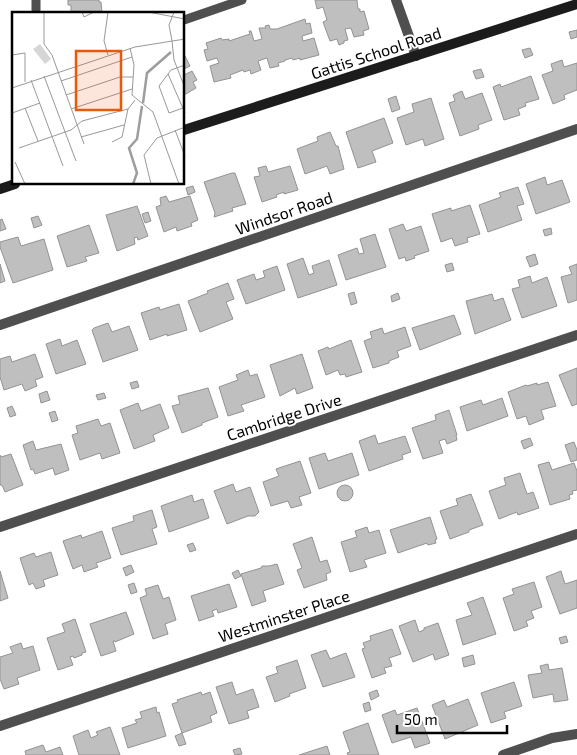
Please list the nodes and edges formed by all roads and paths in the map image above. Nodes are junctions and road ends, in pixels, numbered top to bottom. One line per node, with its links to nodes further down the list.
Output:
1 (242, 0): 4 (lane)
2 (396, 0): 5 (street)
3 (577, 4): 5 (main road, Gattis School Road)
4 (185, 20)
5 (416, 56): 7 (main road, Gattis School Road)
6 (577, 129): 8 (street, Windsor Road)
7 (185, 130)
8 (0, 325)
9 (577, 335): 10 (street, Cambridge Drive)
10 (0, 528)
11 (577, 534): 12 (street, Westminster Place)
12 (0, 726)
13 (577, 734): 14 (street)
14 (503, 755)

